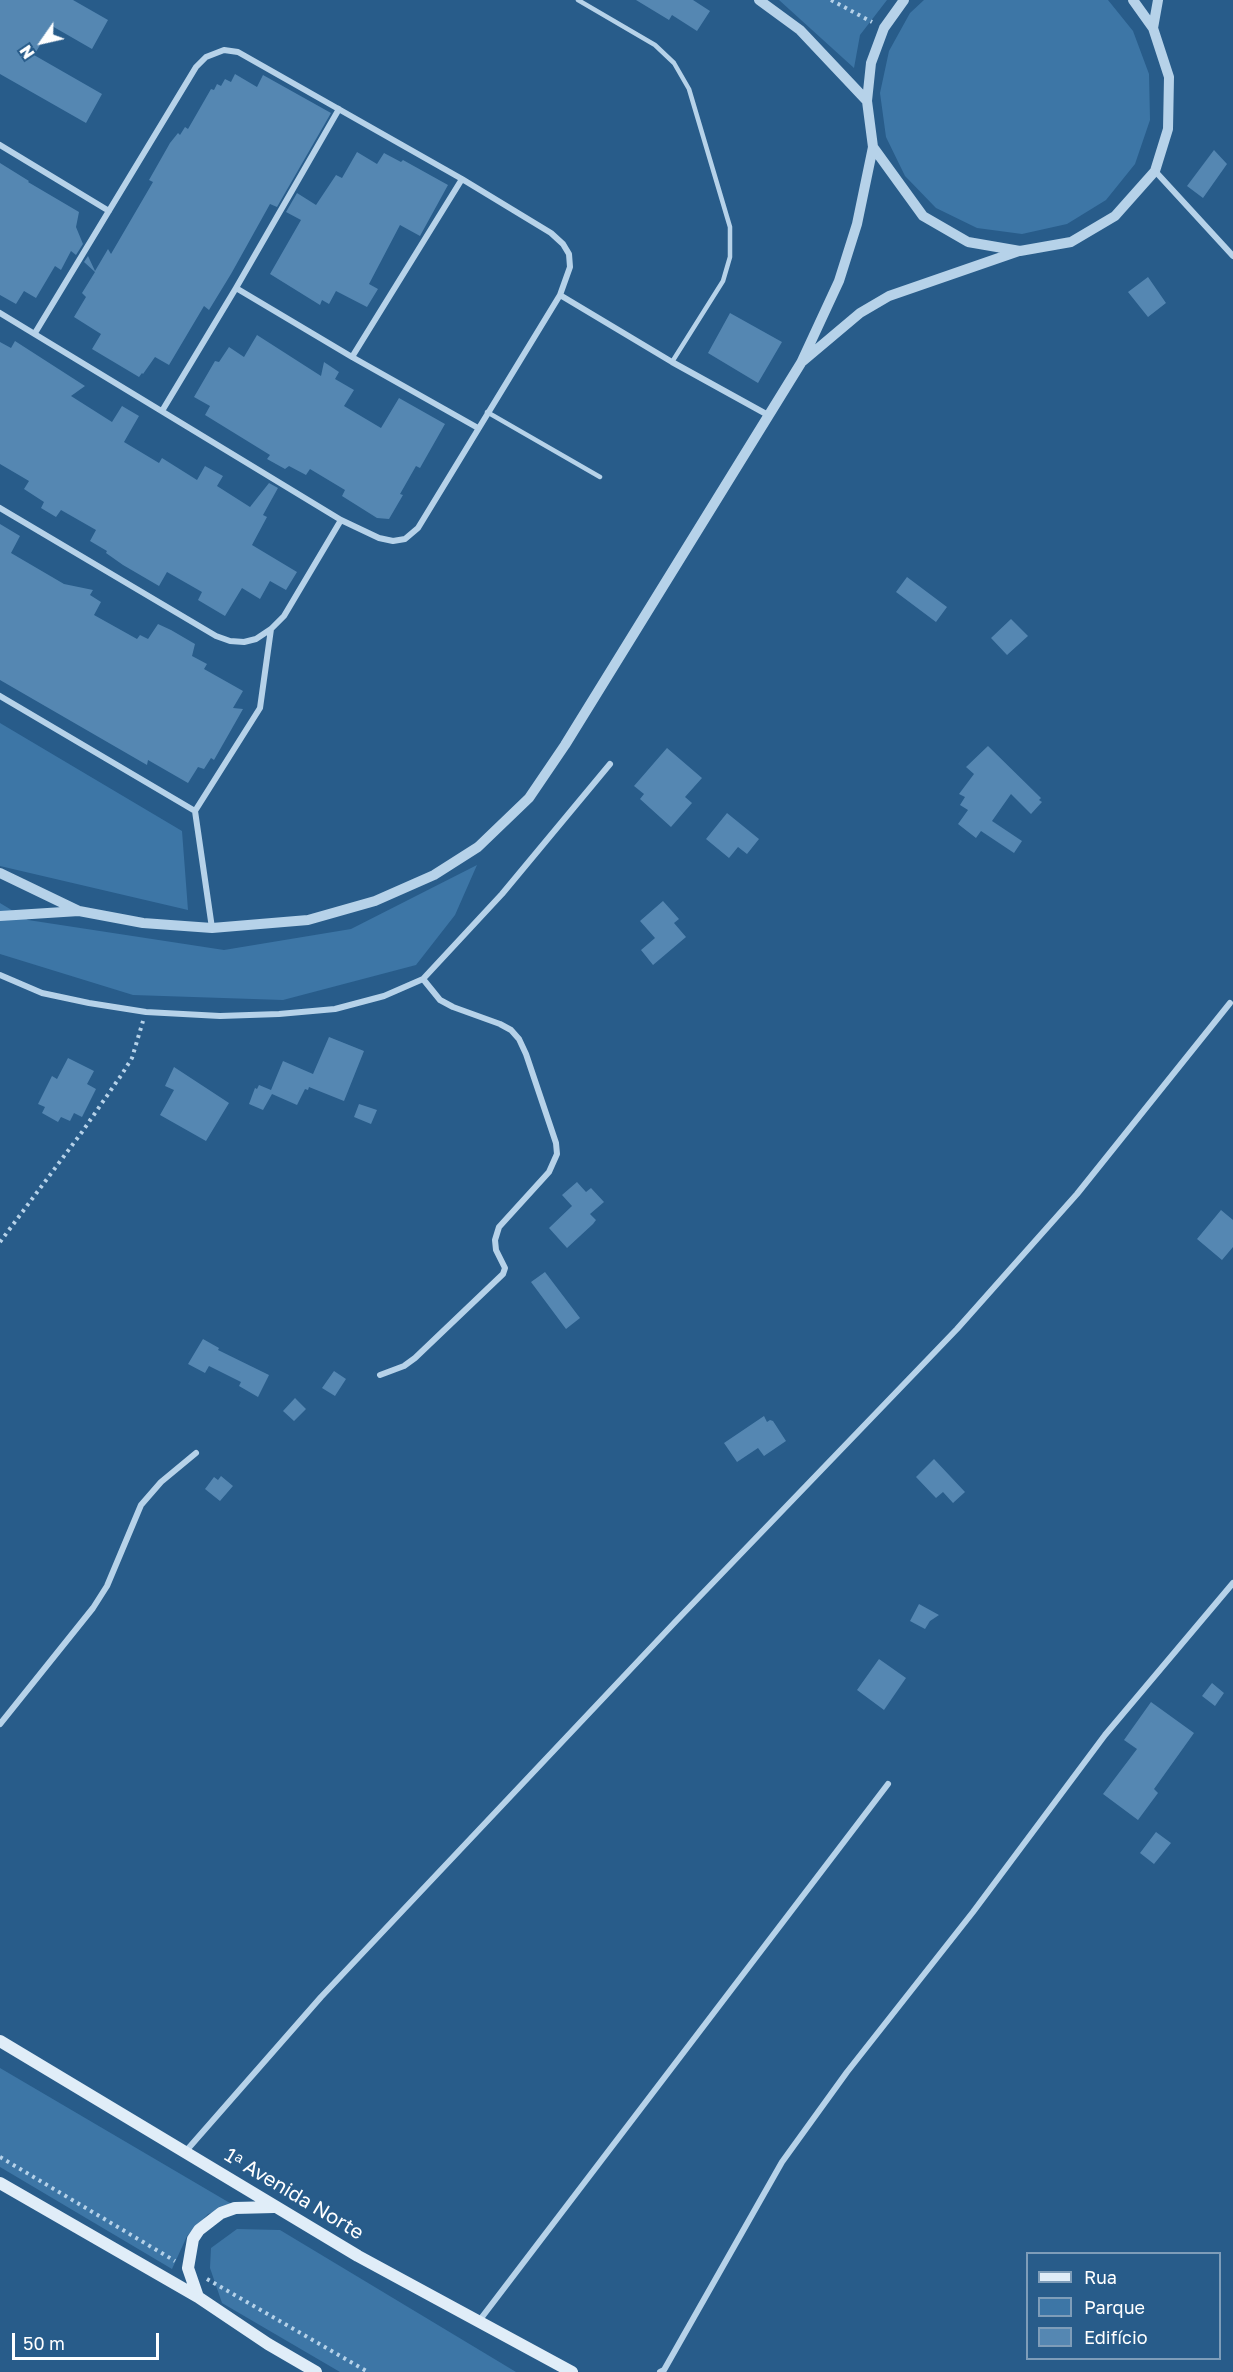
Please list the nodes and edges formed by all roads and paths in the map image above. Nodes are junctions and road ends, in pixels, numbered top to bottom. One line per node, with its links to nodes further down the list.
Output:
1 (578, 0): 23 (lane)
2 (759, 0): 9 (street)
3 (831, 0): 7 (path)
4 (904, 0): 7 (street)
5 (1133, 0): 8 (street)
6 (1158, 0): 8 (street)
7 (884, 28): 9 (street)
8 (1153, 28): 13 (street)
9 (867, 101): 12 (street)
10 (339, 109): 14 (street); 15 (street); 18 (street)
11 (0, 145): 15 (street)
12 (873, 147): 16 (street); 24 (street)
13 (1155, 171): 16 (street); 17 (street)
14 (462, 179): 19 (street); 22 (street)
15 (109, 211): 21 (street)
16 (1020, 251): 24 (street)
17 (1233, 256)
18 (236, 288): 22 (street); 25 (street)
19 (560, 295): 23 (street); 26 (street)
20 (0, 313): 21 (street)
21 (35, 333): 25 (street)
22 (352, 357): 28 (street)
23 (672, 362): 27 (street)
24 (801, 363): 27 (street)
25 (162, 411): 31 (street)
26 (488, 412): 28 (street); 29 (lane)
27 (768, 415): 39 (street)
28 (478, 428): 31 (street)
29 (600, 477)
30 (0, 508): 32 (street)
31 (341, 520): 32 (street)
32 (271, 629): 35 (street)
33 (0, 696): 35 (street)
34 (610, 764): 41 (street)
35 (195, 811): 39 (street)
36 (0, 873): 37 (street)
37 (79, 911): 38 (street); 39 (street)
38 (0, 916)
39 (212, 928)
40 (0, 975): 43 (street)
41 (423, 979): 43 (street); 45 (street)
42 (1230, 1003): 51 (street)
43 (146, 1012): 44 (path)
44 (0, 1242)
45 (381, 1375)
46 (196, 1453): 48 (street)
47 (1233, 1583): 56 (street)
48 (0, 1724)
49 (888, 1785): 55 (street)
50 (0, 2041): 51 (main road, 1ᵃ Avenida Norte)
51 (186, 2151): 53 (main road, 1ᵃ Avenida Norte)
52 (0, 2183): 54 (main road)
53 (275, 2207): 54 (main road); 55 (main road, 1ᵃ Avenida Norte)
54 (198, 2297): 57 (main road)
55 (479, 2321): 58 (main road, 1ᵃ Avenida Norte)
56 (663, 2371)
57 (316, 2372)
58 (572, 2372)

